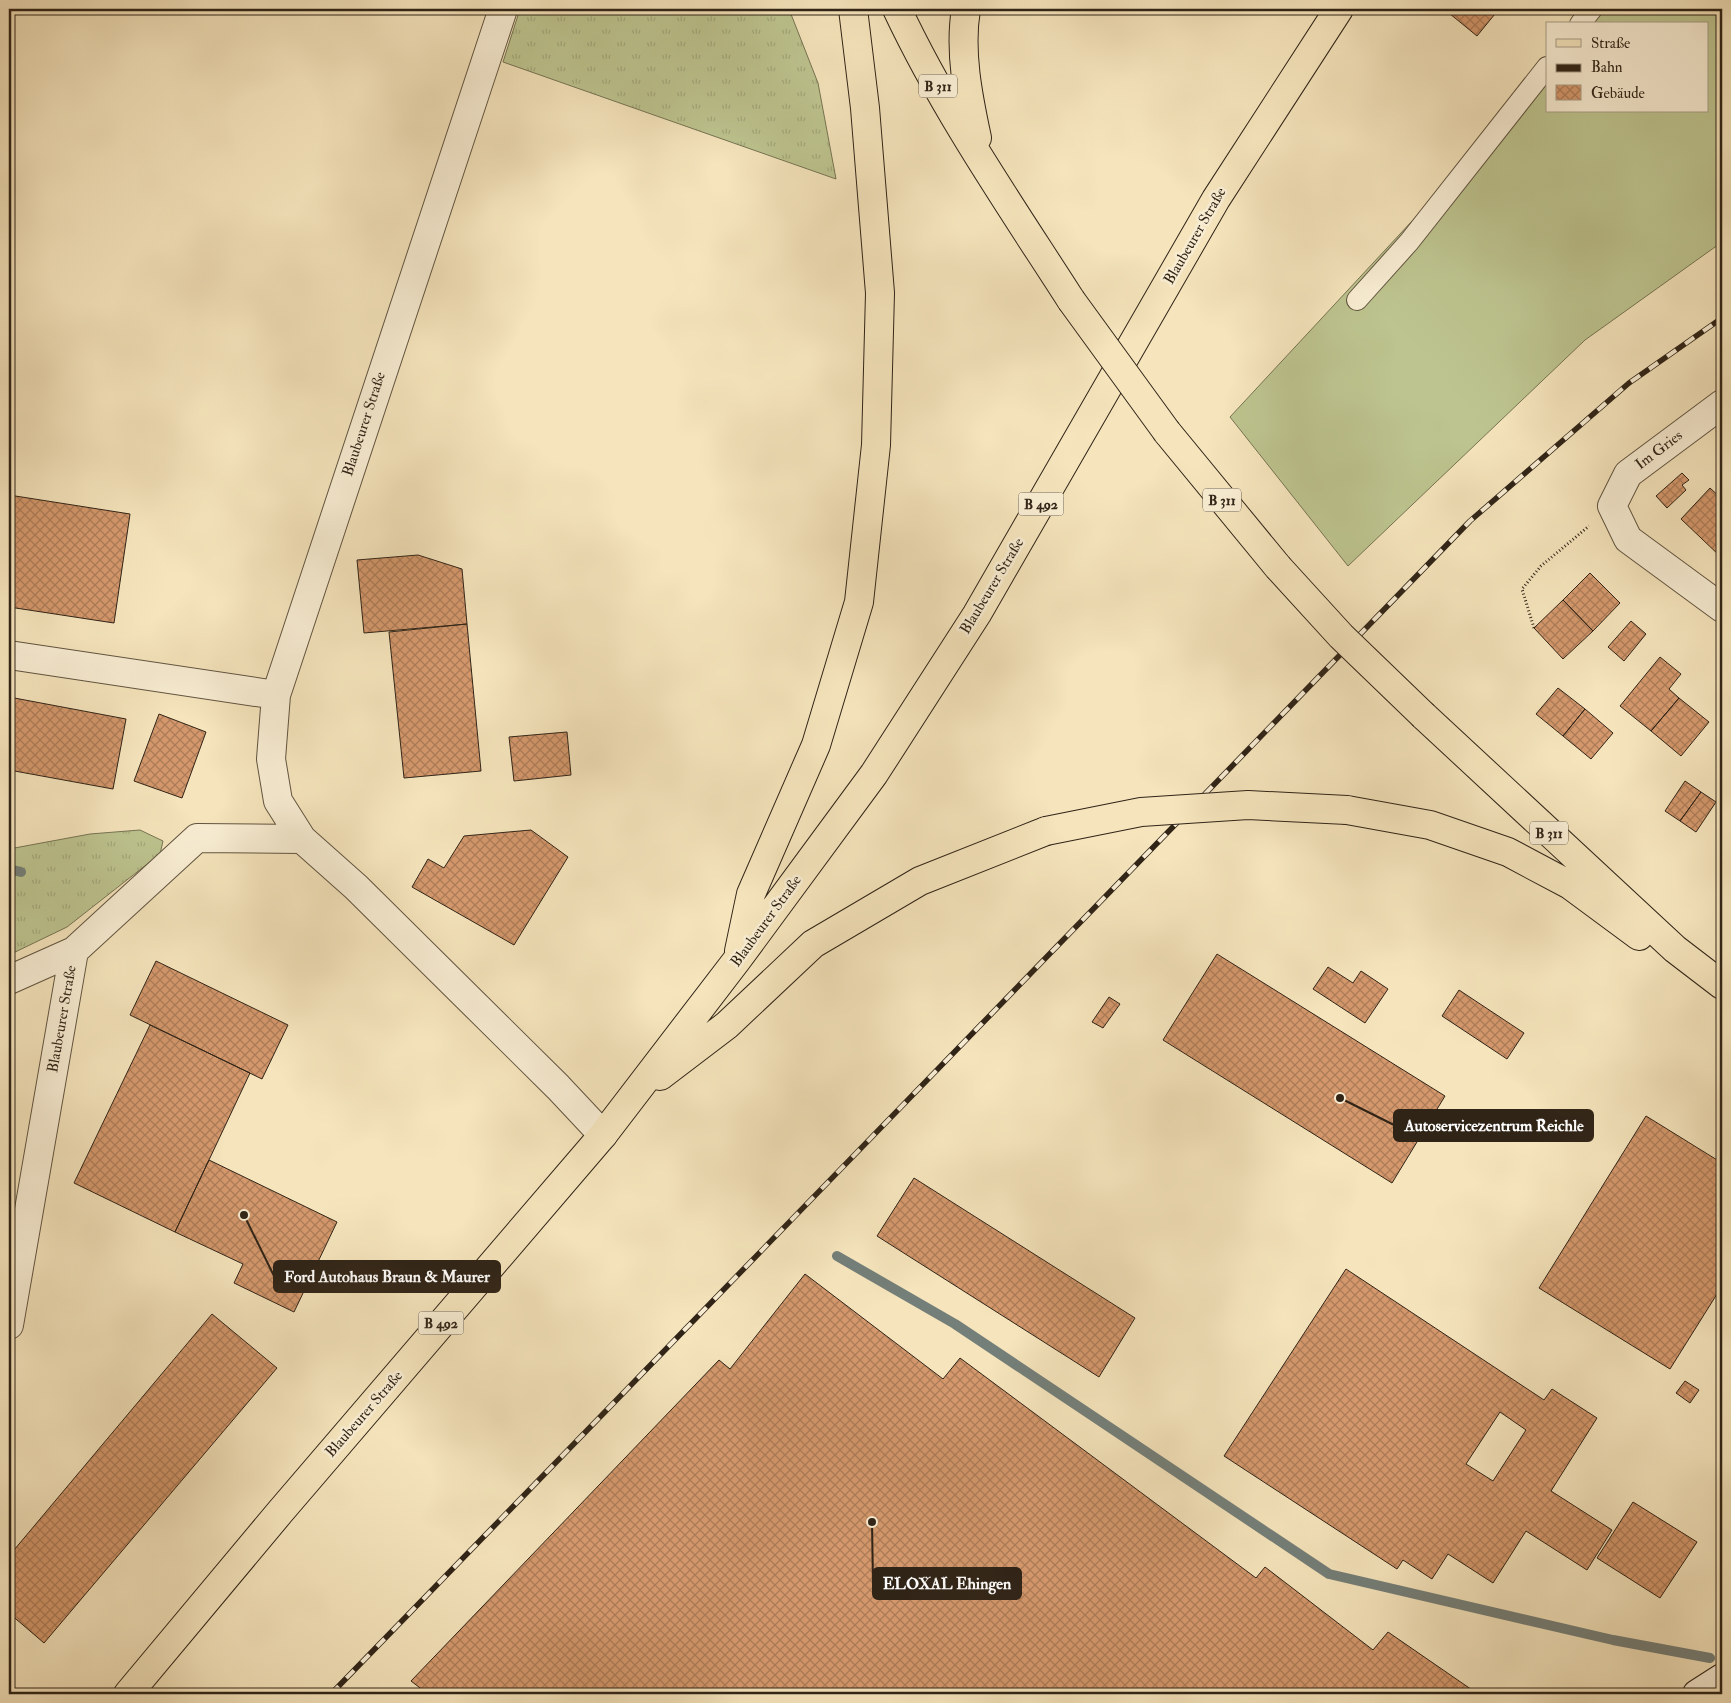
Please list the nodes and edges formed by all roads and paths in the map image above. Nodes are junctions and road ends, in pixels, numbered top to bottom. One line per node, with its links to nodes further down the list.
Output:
1 (503, 9): 16 (street, Blaubeurer Straße)
2 (853, 9): 20 (main road)
3 (897, 9): 9 (main road, B 311)
4 (966, 9): 9 (main road)
5 (1338, 9): 20 (main road, Blaubeurer Straße / B 492)
6 (1592, 9): 7 (lane)
7 (1582, 22)
8 (1546, 68): 10 (lane)
9 (981, 161): 18 (main road, B 311, bridge)
10 (1358, 300)
11 (1722, 404): 12 (street, Im Gries)
12 (1612, 506): 13 (street); 14 (path)
13 (1722, 608)
14 (1534, 628)
15 (9, 655): 16 (street)
16 (276, 695): 17 (street, Blaubeurer Straße)
17 (302, 839): 19 (street, Blaubeurer Straße); 24 (street, Blaubeurer Straße)
18 (1675, 949): 22 (main road, B 311); 23 (main road, bridge)
19 (74, 952): 21 (street); 25 (street, Blaubeurer Straße)
20 (737, 960): 23 (main road, Blaubeurer Straße / B 492)
21 (9, 980)
22 (1722, 985)
23 (631, 1099): 24 (main road, Blaubeurer Straße / B 492)
24 (603, 1135): 27 (main road, Blaubeurer Straße / B 492)
25 (9, 1325)
26 (1722, 1678): 28 (street)
27 (128, 1694)
28 (1696, 1694)

